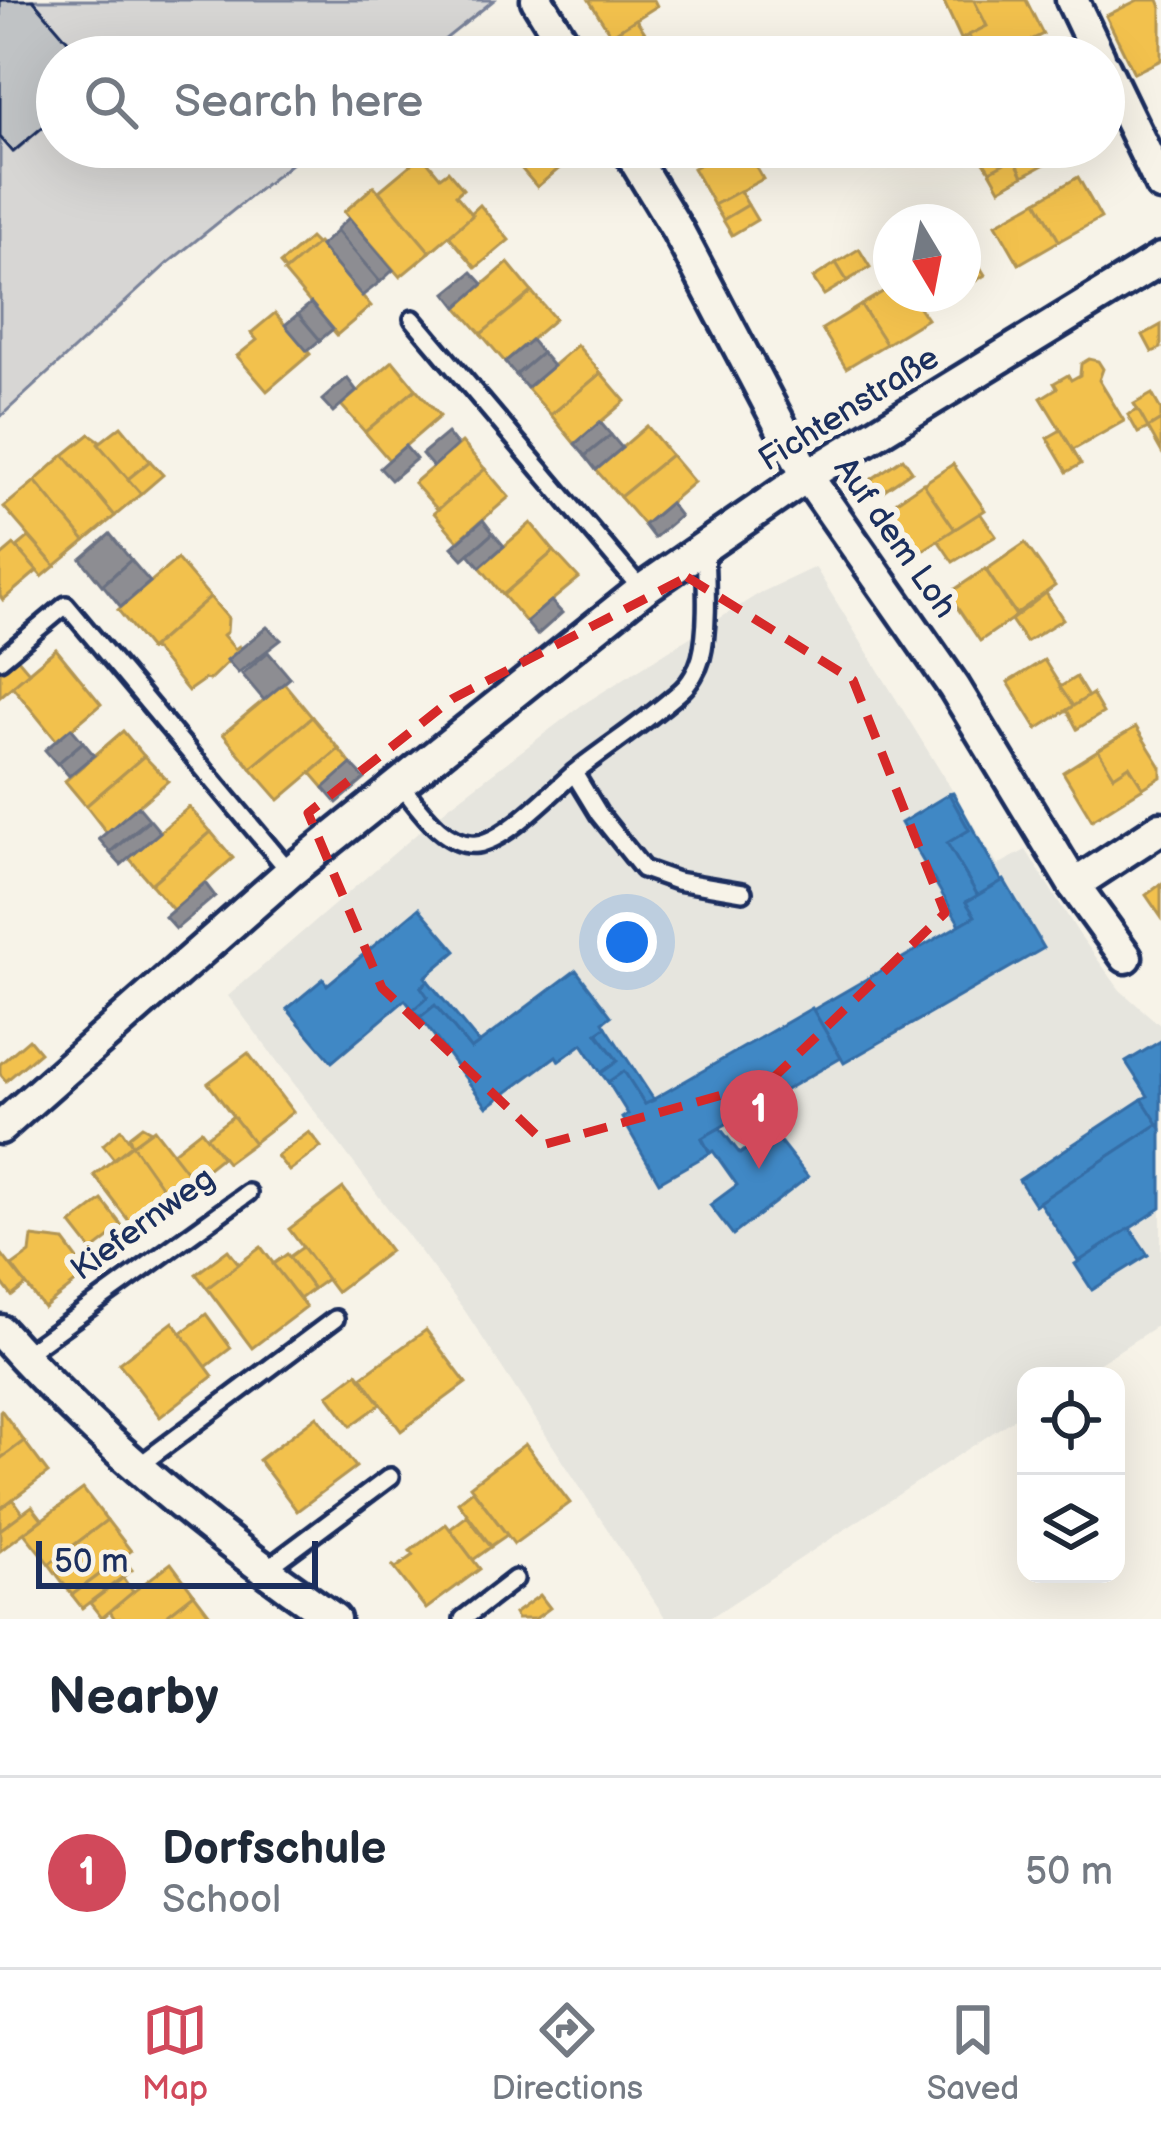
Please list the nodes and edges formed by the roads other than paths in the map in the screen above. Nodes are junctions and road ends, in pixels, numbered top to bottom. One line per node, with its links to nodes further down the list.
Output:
1 (537, 0): 3 (street)
2 (1072, 0): 4 (street)
3 (559, 36)
4 (1090, 36)
5 (1125, 110): 7 (street)
6 (640, 168): 10 (street, Auf dem Loh)
7 (1161, 185)
8 (1161, 260): 10 (street, Fichtenstraße)
9 (413, 319): 12 (lane)
10 (806, 476): 11 (street, Fichtenstraße); 18 (street, Auf dem Loh)
11 (705, 544): 12 (street, Fichtenstraße); 14 (lane)
12 (643, 590): 15 (street, Fichtenstraße)
13 (0, 660): 17 (lane)
14 (574, 773): 15 (lane); 19 (lane)
15 (400, 784): 17 (street, Fichtenstraße)
16 (1161, 828): 18 (street)
17 (290, 872): 21 (street, Fichtenstraße)
18 (1074, 885): 20 (street, Auf dem Loh)
19 (743, 892)
20 (1126, 957)
21 (0, 1128)
22 (248, 1193): 25 (lane, Kiefernweg)
23 (335, 1319): 26 (lane)
24 (0, 1331): 25 (street)
25 (22, 1357): 26 (street)
26 (137, 1467): 28 (street)
27 (390, 1477): 28 (lane)
28 (264, 1570): 30 (street)
29 (515, 1579): 31 (lane)
30 (334, 1619)
31 (463, 1619)

